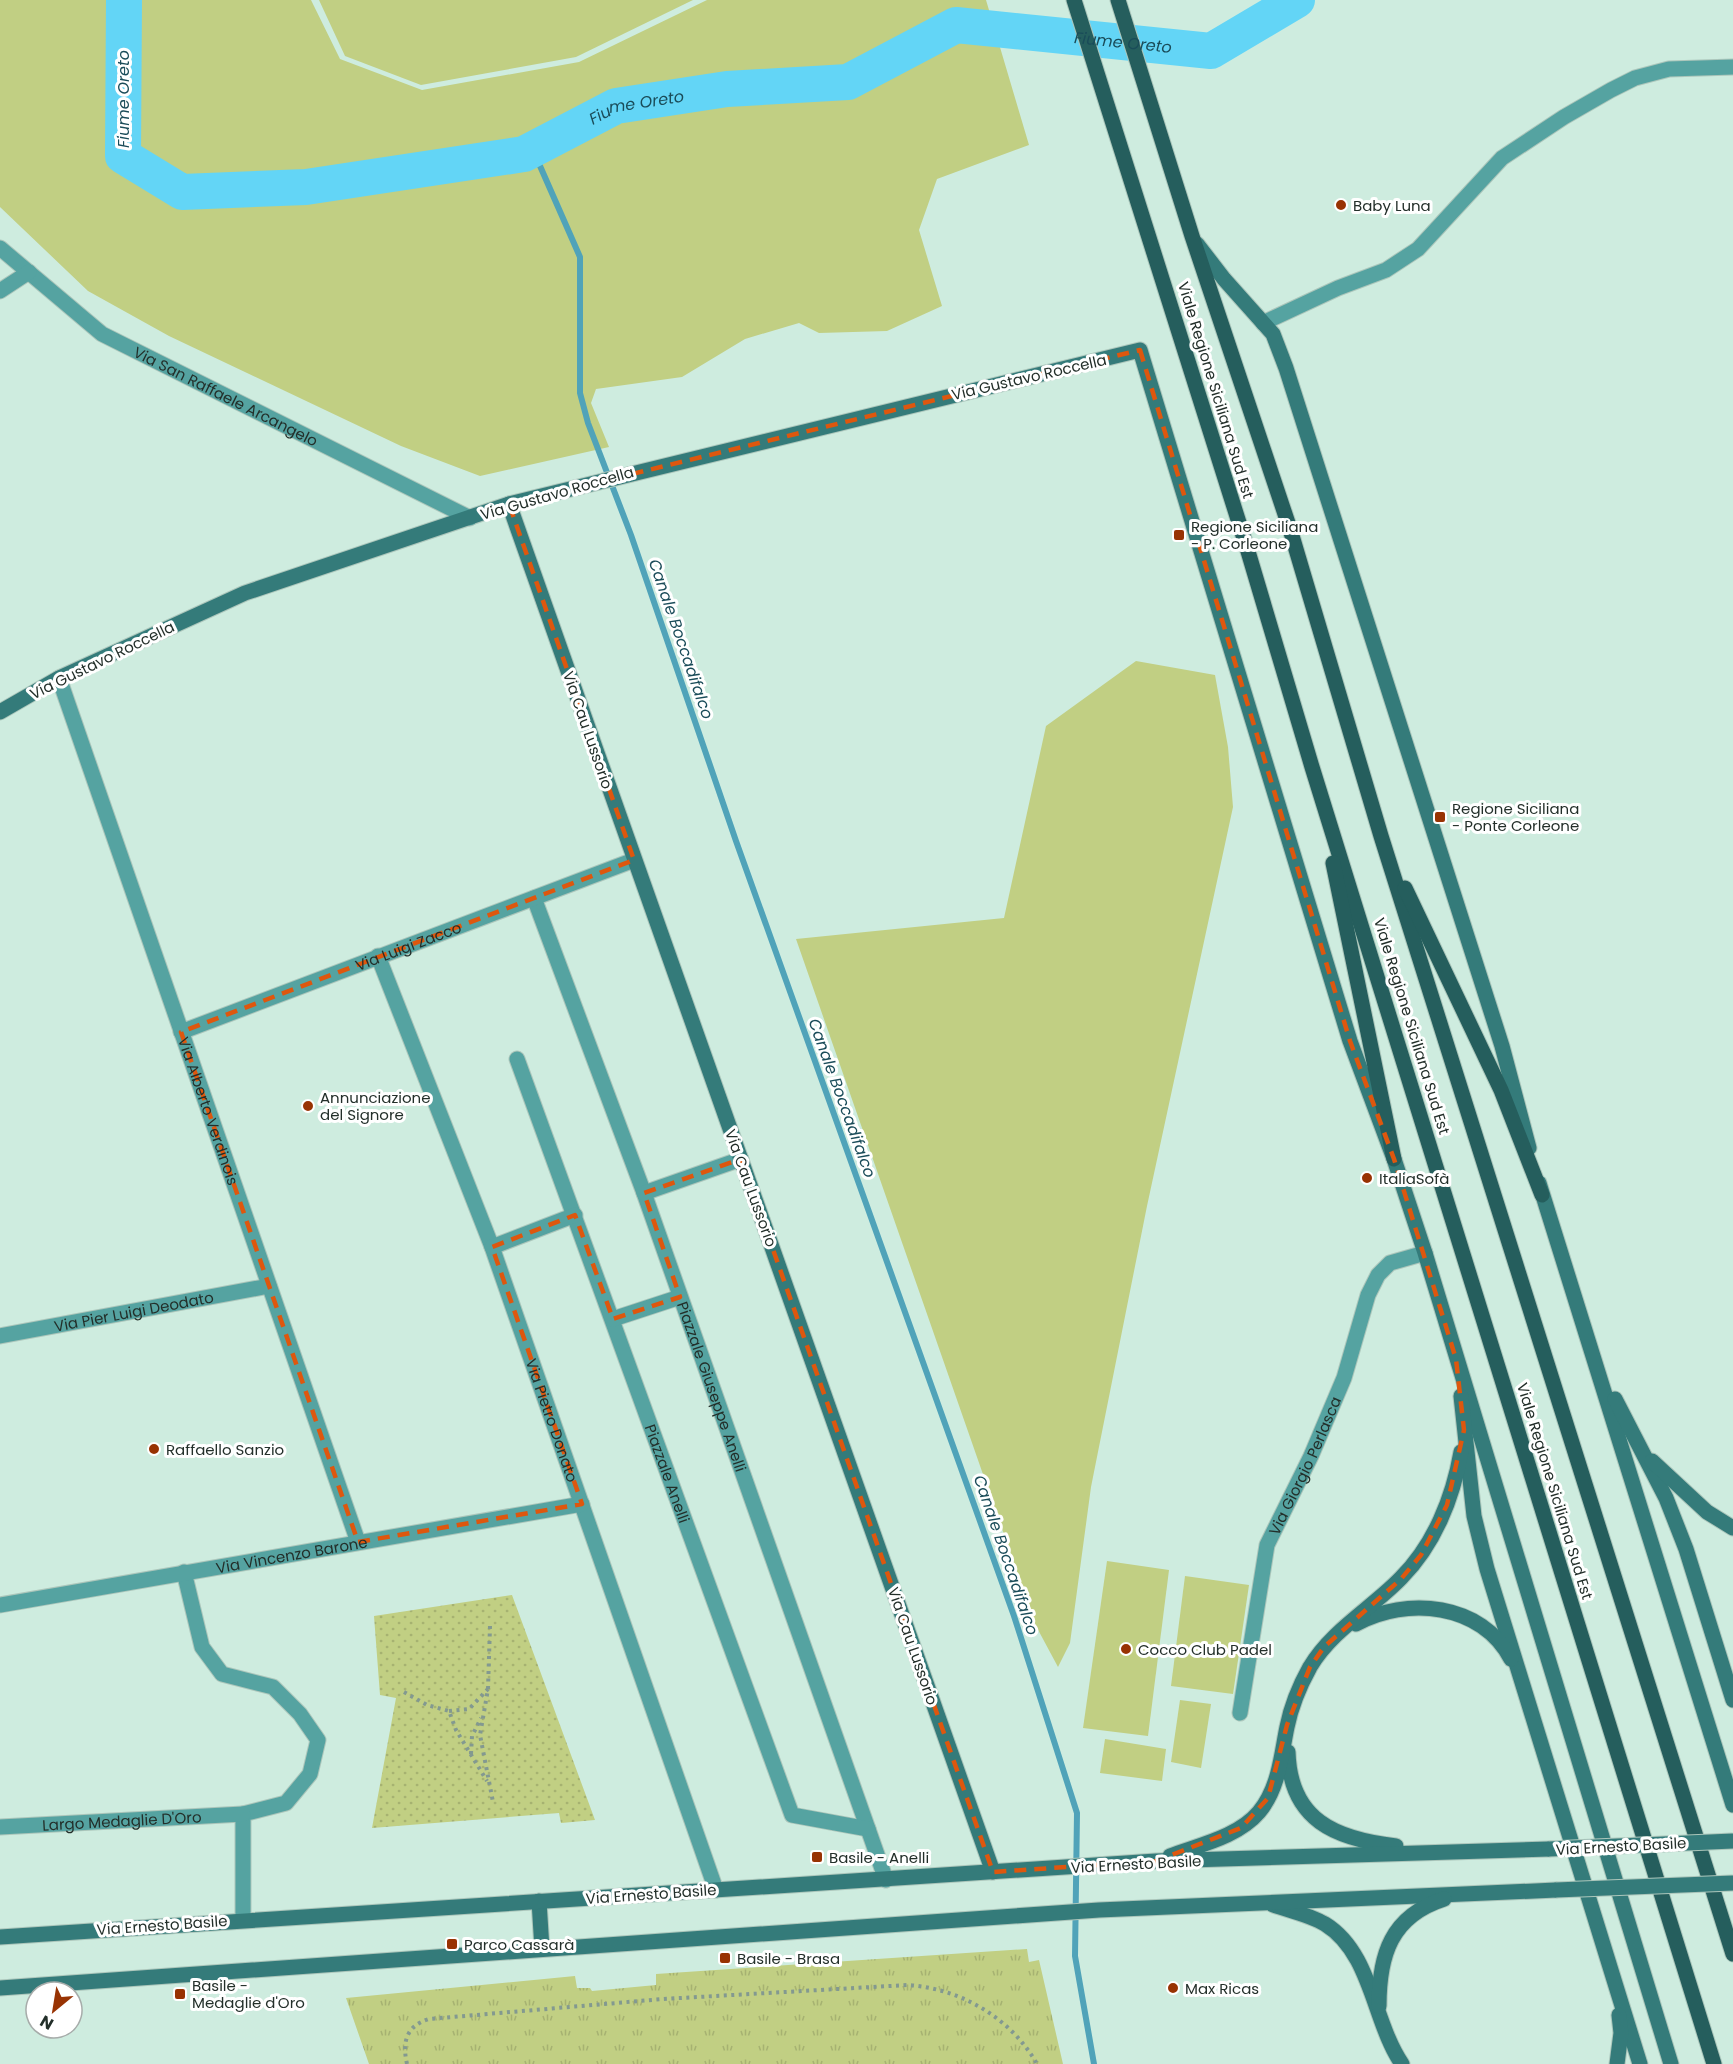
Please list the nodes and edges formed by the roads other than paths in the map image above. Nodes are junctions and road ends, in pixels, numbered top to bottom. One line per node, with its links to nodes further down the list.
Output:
1 (1074, 0): 13 (main road, Viale Regione Siciliana Sud Est)
2 (1118, 0): 4 (main road, Viale Regione Siciliana Sud Est)
3 (1733, 67): 8 (street)
4 (1192, 236): 8 (street, Viale Regione Siciliana Sud Est); 14 (main road, Viale Regione Siciliana Sud Est)
5 (0, 248): 6 (street, Via San Raffaele Arcangelo)
6 (29, 272): 7 (street); 10 (street, Via San Raffaele Arcangelo)
7 (0, 291)
8 (1263, 323): 23 (street, Viale Regione Siciliana Sud Est)
9 (509, 504): 10 (street, Via Gustavo Roccella); 15 (street, Via Cau Lussorio); 21 (street, Via Gustavo Roccella)
10 (470, 518): 11 (street, Via Gustavo Roccella)
11 (59, 678): 12 (street, Via Gustavo Roccella); 18 (street, Via Alberto Verdinois)
12 (0, 712)
13 (1312, 767): 21 (main road); 70 (main road, Viale Regione Siciliana Sud Est)
14 (1381, 836): 23 (main road); 62 (main road, Viale Regione Siciliana Sud Est)
15 (634, 860): 16 (street, Via Luigi Zacco); 20 (street, Via Cau Lussorio)
16 (534, 898): 17 (street, Via Luigi Zacco); 22 (street, Piazzale Giuseppe Anelli)
17 (378, 956): 18 (street, Via Luigi Zacco); 25 (street, Via Pietro Donato)
18 (182, 1032): 27 (street, Via Alberto Verdinois)
19 (518, 1059): 24 (street, Piazzale Anelli)
20 (741, 1159): 22 (street); 52 (street, Via Cau Lussorio)
21 (1394, 1160): 26 (street)
22 (644, 1193): 28 (street, Piazzale Giuseppe Anelli)
23 (1542, 1195): 31 (street, Viale Regione Siciliana Sud Est)
24 (574, 1215): 25 (street); 29 (street, Piazzale Anelli)
25 (492, 1247): 35 (street, Via Pietro Donato)
26 (1425, 1253): 32 (street); 43 (street, Via Giorgio Perlasca)
27 (269, 1286): 30 (street, Via Pier Luigi Deodato); 37 (street, Via Alberto Verdinois)
28 (680, 1297): 29 (street); 48 (street, Piazzale Giuseppe Anelli)
29 (613, 1319): 48 (street, Piazzale Anelli)
30 (0, 1336)
31 (1595, 1358): 34 (street); 45 (street, Viale Regione Siciliana Sud Est)
32 (1456, 1359): 33 (street); 69 (street)
33 (1464, 1430): 40 (street); 41 (street)
34 (1641, 1451): 36 (street); 42 (street)
35 (582, 1504): 37 (street, Via Vincenzo Barone); 55 (street, Via Pietro Donato)
36 (1733, 1527)
37 (358, 1542): 38 (street, Via Vincenzo Barone)
38 (184, 1572): 39 (street, Via Vincenzo Barone); 46 (street, Largo Medaglie D'Oro)
39 (0, 1605)
40 (1340, 1633): 41 (street); 44 (street)
41 (1523, 1683): 64 (street)
42 (1733, 1700)
43 (1239, 1713)
44 (1287, 1725): 50 (street); 51 (street)
45 (1733, 1805)
46 (243, 1814): 47 (street, Largo Medaglie D'Oro); 59 (street)
47 (0, 1827)
48 (868, 1828): 53 (street, Piazzale Giuseppe Anelli)
49 (1733, 1841): 50 (street, Via Ernesto Basile, bridge)
50 (1449, 1852): 51 (street, Via Ernesto Basile)
51 (1156, 1861): 52 (street, Via Ernesto Basile)
52 (993, 1872): 53 (street, Via Ernesto Basile)
53 (886, 1880): 55 (street, Via Ernesto Basile)
54 (1733, 1883): 56 (street, bridge)
55 (716, 1890): 57 (street, Via Ernesto Basile)
56 (1460, 1894): 58 (street); 65 (street)
57 (539, 1901): 59 (street, Via Ernesto Basile); 61 (street)
58 (1262, 1902): 61 (street); 65 (street)
59 (243, 1920): 60 (street, Via Ernesto Basile)
60 (0, 1937)
61 (542, 1949): 63 (street)
62 (1733, 1954)
63 (0, 1988)
64 (1617, 1989): 67 (street); 68 (street)
65 (1379, 2018): 66 (street)
66 (1402, 2064)
67 (1617, 2064)
68 (1640, 2064)
69 (1671, 2064)
70 (1714, 2064)

